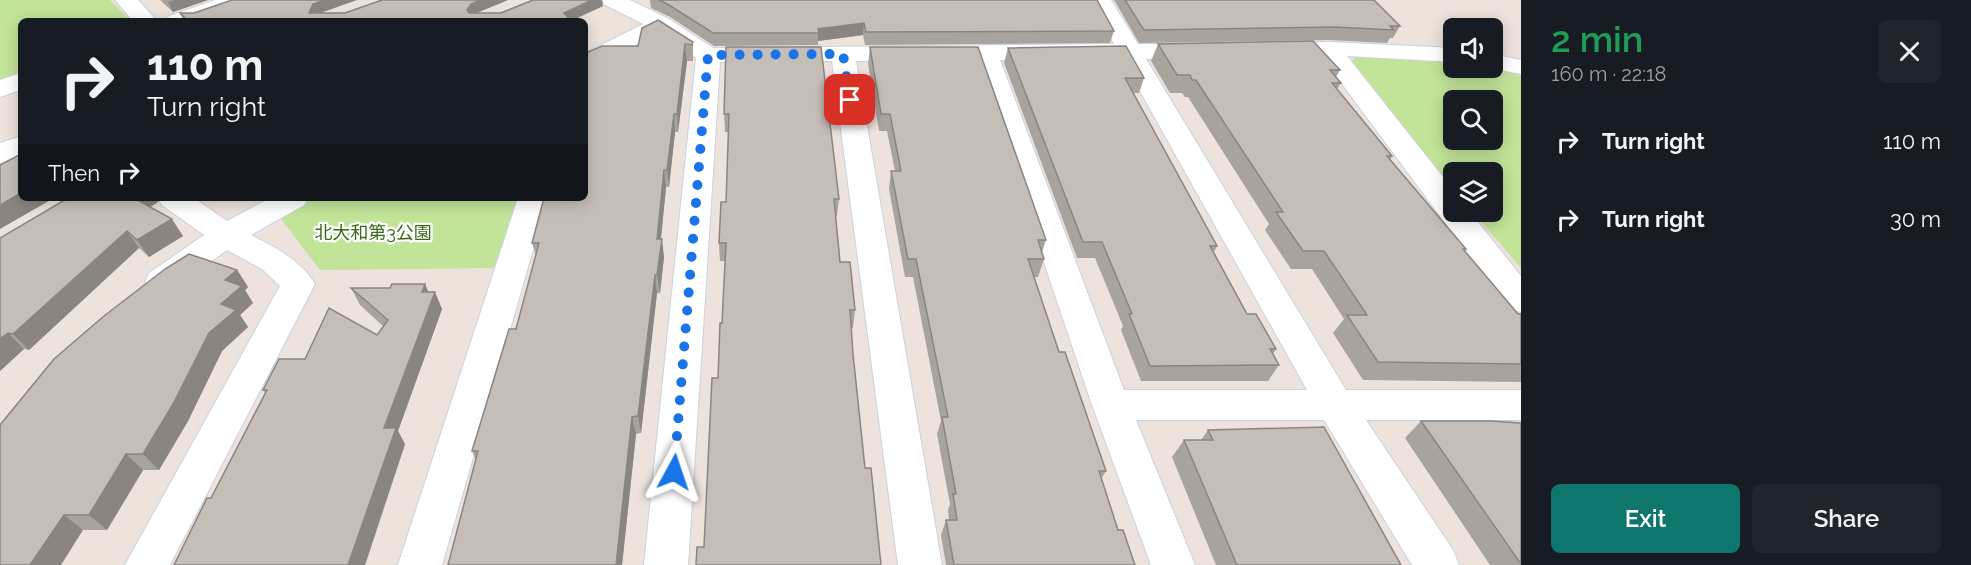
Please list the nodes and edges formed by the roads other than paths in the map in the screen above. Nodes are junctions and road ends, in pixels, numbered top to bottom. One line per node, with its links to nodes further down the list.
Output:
1 (126, 0): 5 (street)
2 (236, 0): 6 (street)
3 (613, 0): 7 (street)
4 (1100, 0): 11 (street)
5 (143, 18)
6 (185, 18)
7 (662, 24): 14 (street); 16 (street)
8 (1329, 49): 9 (street); 15 (street); 27 (street)
9 (1258, 50)
10 (1223, 51): 11 (street)
11 (1128, 52): 13 (street); 30 (street)
12 (843, 54): 13 (street); 14 (street); 35 (street)
13 (986, 54): 29 (street)
14 (708, 55): 34 (street)
15 (1443, 55)
16 (588, 61)
17 (1503, 64): 18 (street)
18 (1521, 67)
19 (18, 82): 20 (street)
20 (0, 89)
21 (18, 145): 22 (street)
22 (0, 154)
23 (177, 201): 26 (street)
24 (287, 201): 26 (street)
25 (532, 201): 33 (street)
26 (226, 235): 28 (street); 32 (street)
27 (1521, 300)
28 (134, 301)
29 (1111, 405): 30 (street); 36 (street)
30 (1335, 405): 31 (street); 37 (street)
31 (1521, 405)
32 (147, 565)
33 (420, 565)
34 (666, 565)
35 (920, 565)
36 (1173, 565)
37 (1437, 565)

